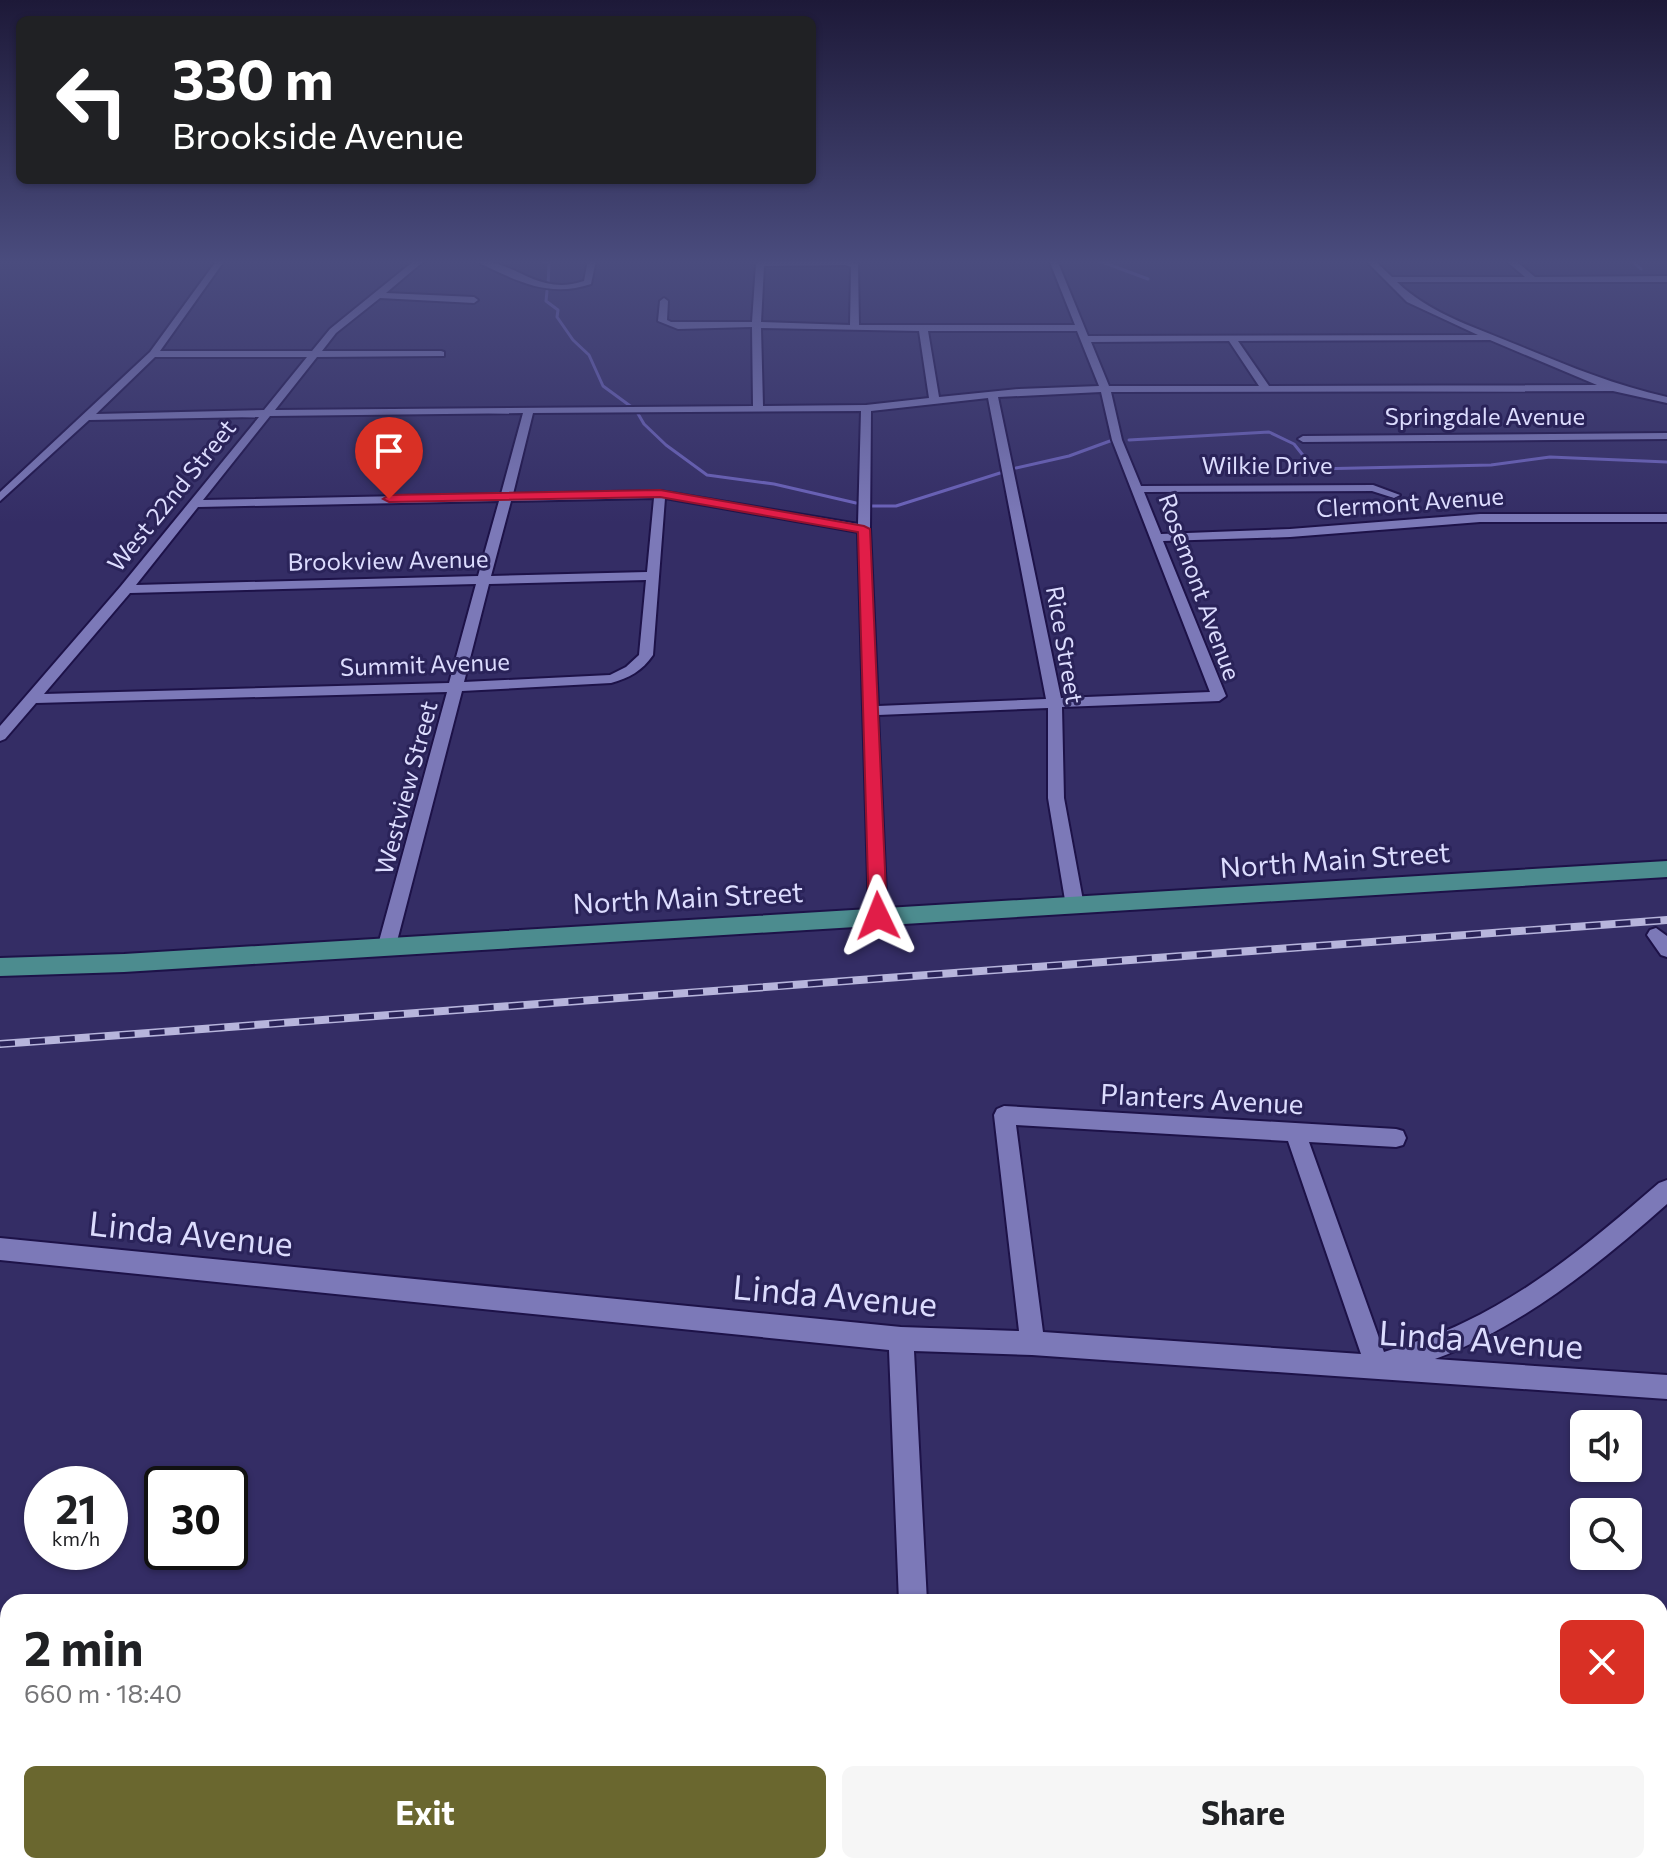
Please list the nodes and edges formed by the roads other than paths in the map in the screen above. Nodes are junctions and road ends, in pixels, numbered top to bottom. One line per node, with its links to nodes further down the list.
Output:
1 (158, 347): 8 (street)
2 (319, 347): 9 (street, West 22nd Street)
3 (758, 347): 18 (street)
4 (926, 347): 15 (street)
5 (1088, 347): 12 (street, Rosemont Avenue)
6 (1237, 347): 13 (street)
7 (1512, 347): 11 (street)
8 (153, 354): 9 (street); 21 (street)
9 (314, 354): 10 (street); 20 (street, West 22nd Street)
10 (441, 354)
11 (1613, 388): 13 (street); 16 (street)
12 (1105, 389): 13 (street); 14 (street); 24 (street, Rosemont Avenue)
13 (1266, 389)
14 (992, 395): 15 (street); 38 (street, Rice Street)
15 (934, 399): 17 (street)
16 (1667, 400)
17 (866, 408): 18 (street); 31 (street)
18 (758, 409): 19 (street)
19 (529, 410): 20 (street); 27 (street, Westview Street)
20 (265, 414): 21 (street); 29 (street, West 22nd Street)
21 (88, 417): 28 (street)
22 (1667, 436): 23 (street, Springdale Avenue)
23 (1303, 439)
24 (1139, 489): 26 (street, Wilkie Drive); 32 (street, Rosemont Avenue)
25 (660, 494): 27 (street); 31 (street); 33 (street, Summit Avenue)
26 (1394, 495)
27 (505, 496): 29 (street); 34 (street, Westview Street)
28 (0, 498)
29 (194, 504): 35 (street, West 22nd Street)
30 (1667, 518): 32 (street, Clermont Avenue)
31 (864, 529): 39 (street)
32 (1156, 538): 38 (street, Rosemont Avenue)
33 (651, 576): 34 (street, Brookview Avenue); 36 (street, Summit Avenue)
34 (484, 580): 35 (street, Brookview Avenue); 36 (street, Westview Street)
35 (126, 589): 37 (street, West 22nd Street)
36 (457, 687): 37 (street, Summit Avenue); 44 (street, Westview Street)
37 (34, 699): 40 (street, West 22nd Street)
38 (1055, 705): 39 (street, Rosemont Avenue); 42 (street, Rice Street)
39 (870, 711): 43 (street)
40 (0, 736)
41 (1667, 869): 42 (main road, North Main Street)
42 (1075, 906): 43 (main road, North Main Street)
43 (878, 916): 44 (main road, North Main Street)
44 (387, 945): 45 (main road, North Main Street)
45 (0, 967)
46 (1295, 1132): 47 (street, Planters Avenue); 51 (street, Planters Avenue); 52 (street)
47 (1396, 1138)
48 (1667, 1190): 52 (street)
49 (0, 1249): 50 (street, Linda Avenue)
50 (901, 1339): 51 (street, Linda Avenue); 54 (street)
51 (1032, 1343): 52 (street, Linda Avenue)
52 (1377, 1366): 53 (street, Linda Avenue)
53 (1667, 1387)
54 (913, 1594)

